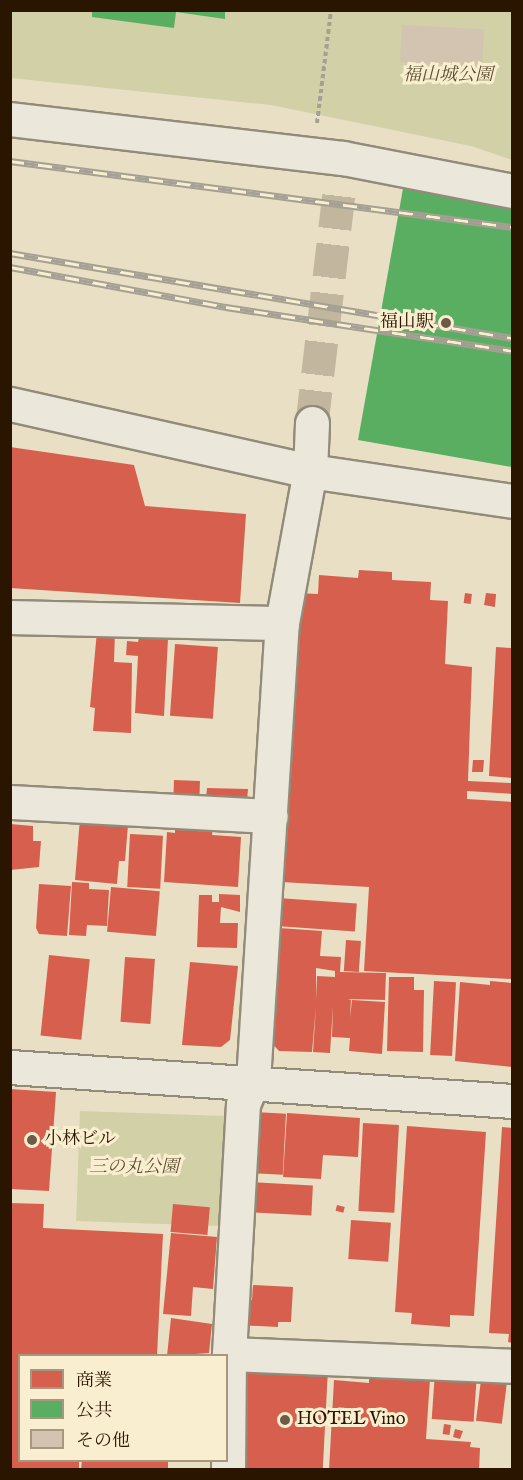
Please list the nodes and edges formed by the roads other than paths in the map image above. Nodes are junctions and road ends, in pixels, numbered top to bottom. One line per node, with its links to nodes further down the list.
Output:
1 (10, 119): 2 (street)
2 (513, 191)
3 (10, 404): 5 (street)
4 (312, 423): 5 (street)
5 (310, 471): 6 (street); 8 (street)
6 (513, 501)
7 (10, 616): 8 (street)
8 (282, 623): 10 (street)
9 (10, 802): 10 (street)
10 (271, 816): 12 (street)
11 (10, 1067): 12 (street)
12 (253, 1081): 13 (street); 14 (street)
13 (513, 1101)
14 (229, 1354): 15 (street); 16 (street)
15 (513, 1366)
16 (228, 1470)

